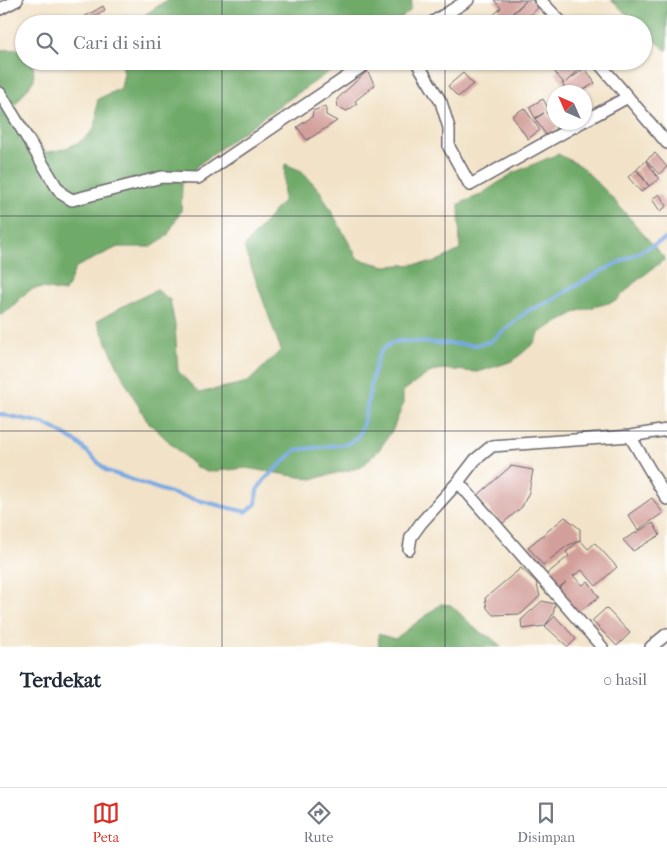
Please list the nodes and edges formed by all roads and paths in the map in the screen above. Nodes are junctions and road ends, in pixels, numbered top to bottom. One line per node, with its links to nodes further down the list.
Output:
1 (17, 0): 4 (street)
2 (468, 0): 5 (street)
3 (540, 0): 6 (street)
4 (0, 9)
5 (444, 15)
6 (554, 15)
7 (357, 70): 10 (street)
8 (421, 70): 13 (street)
9 (605, 70): 11 (street)
10 (0, 93)
11 (628, 97): 12 (street); 14 (street)
12 (592, 117)
13 (569, 130)
14 (667, 142)
15 (667, 430): 16 (street)
16 (630, 436): 17 (street); 18 (street)
17 (458, 482): 19 (street); 21 (street)
18 (667, 499)
19 (409, 549)
20 (667, 634): 22 (street)
21 (602, 647)
22 (651, 647)

